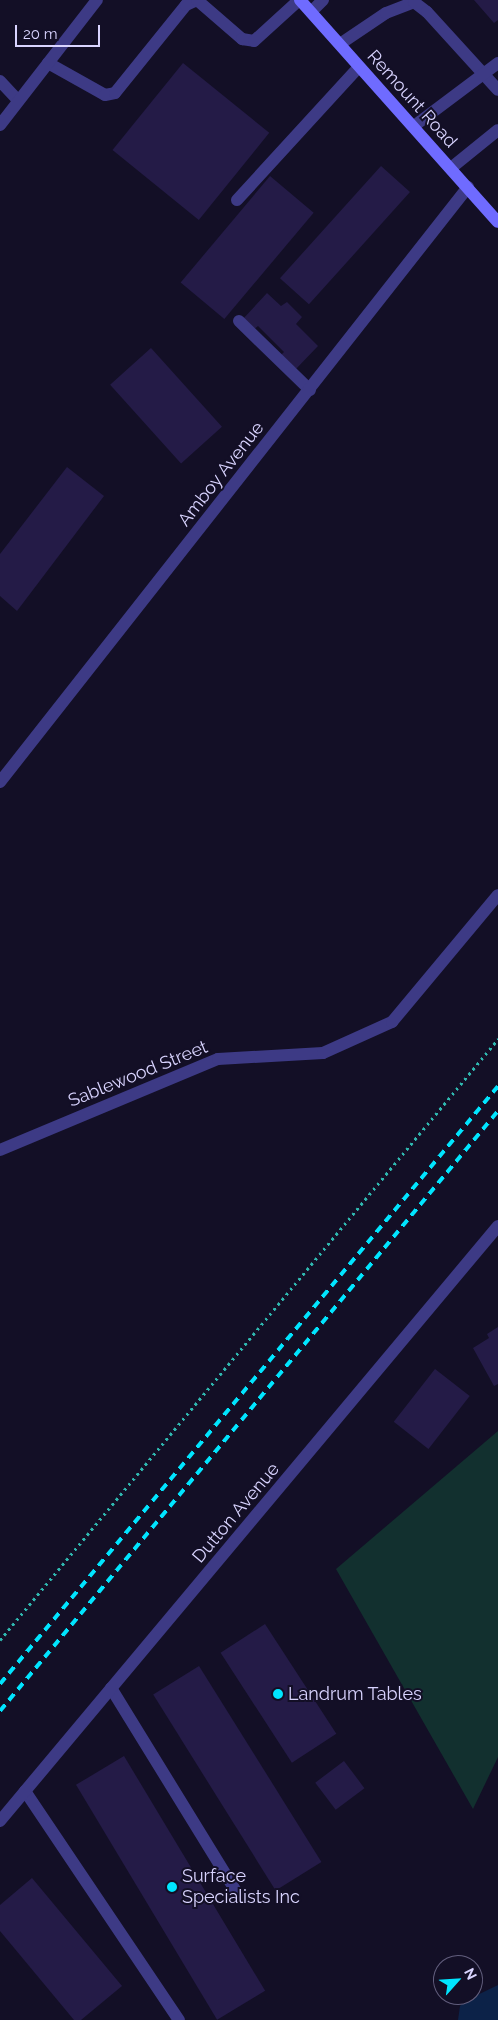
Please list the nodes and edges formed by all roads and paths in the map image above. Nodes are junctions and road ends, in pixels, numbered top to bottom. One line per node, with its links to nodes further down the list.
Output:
1 (97, 0): 6 (street)
2 (300, 0): 4 (main road, Remount Road); 6 (street)
3 (323, 0): 4 (street)
4 (310, 12): 5 (main road, Remount Road)
5 (340, 44): 8 (main road, Remount Road); 9 (street)
6 (48, 63): 12 (street)
7 (498, 63): 9 (street)
8 (360, 67): 14 (main road, Remount Road); 18 (street)
9 (484, 74): 11 (street); 14 (street)
10 (0, 82): 12 (street)
11 (498, 90)
12 (18, 100): 13 (street)
13 (0, 124)
14 (414, 126): 16 (main road, Remount Road)
15 (498, 130): 16 (street)
16 (451, 168): 17 (main road, Remount Road)
17 (468, 187): 19 (main road, Remount Road); 21 (street, Amboy Avenue)
18 (237, 200)
19 (498, 222)
20 (239, 321): 21 (street)
21 (310, 390): 22 (street, Amboy Avenue)
22 (0, 782)
23 (498, 894): 25 (street, Sablewood Street)
24 (498, 1039): 27 (path)
25 (0, 1150)
26 (498, 1226): 28 (street, Dutton Avenue)
27 (0, 1640)
28 (111, 1688): 29 (street, Dutton Avenue); 31 (street)
29 (25, 1791): 30 (street, Dutton Avenue); 32 (street)
30 (0, 1821)
31 (240, 1898)
32 (179, 2020)

